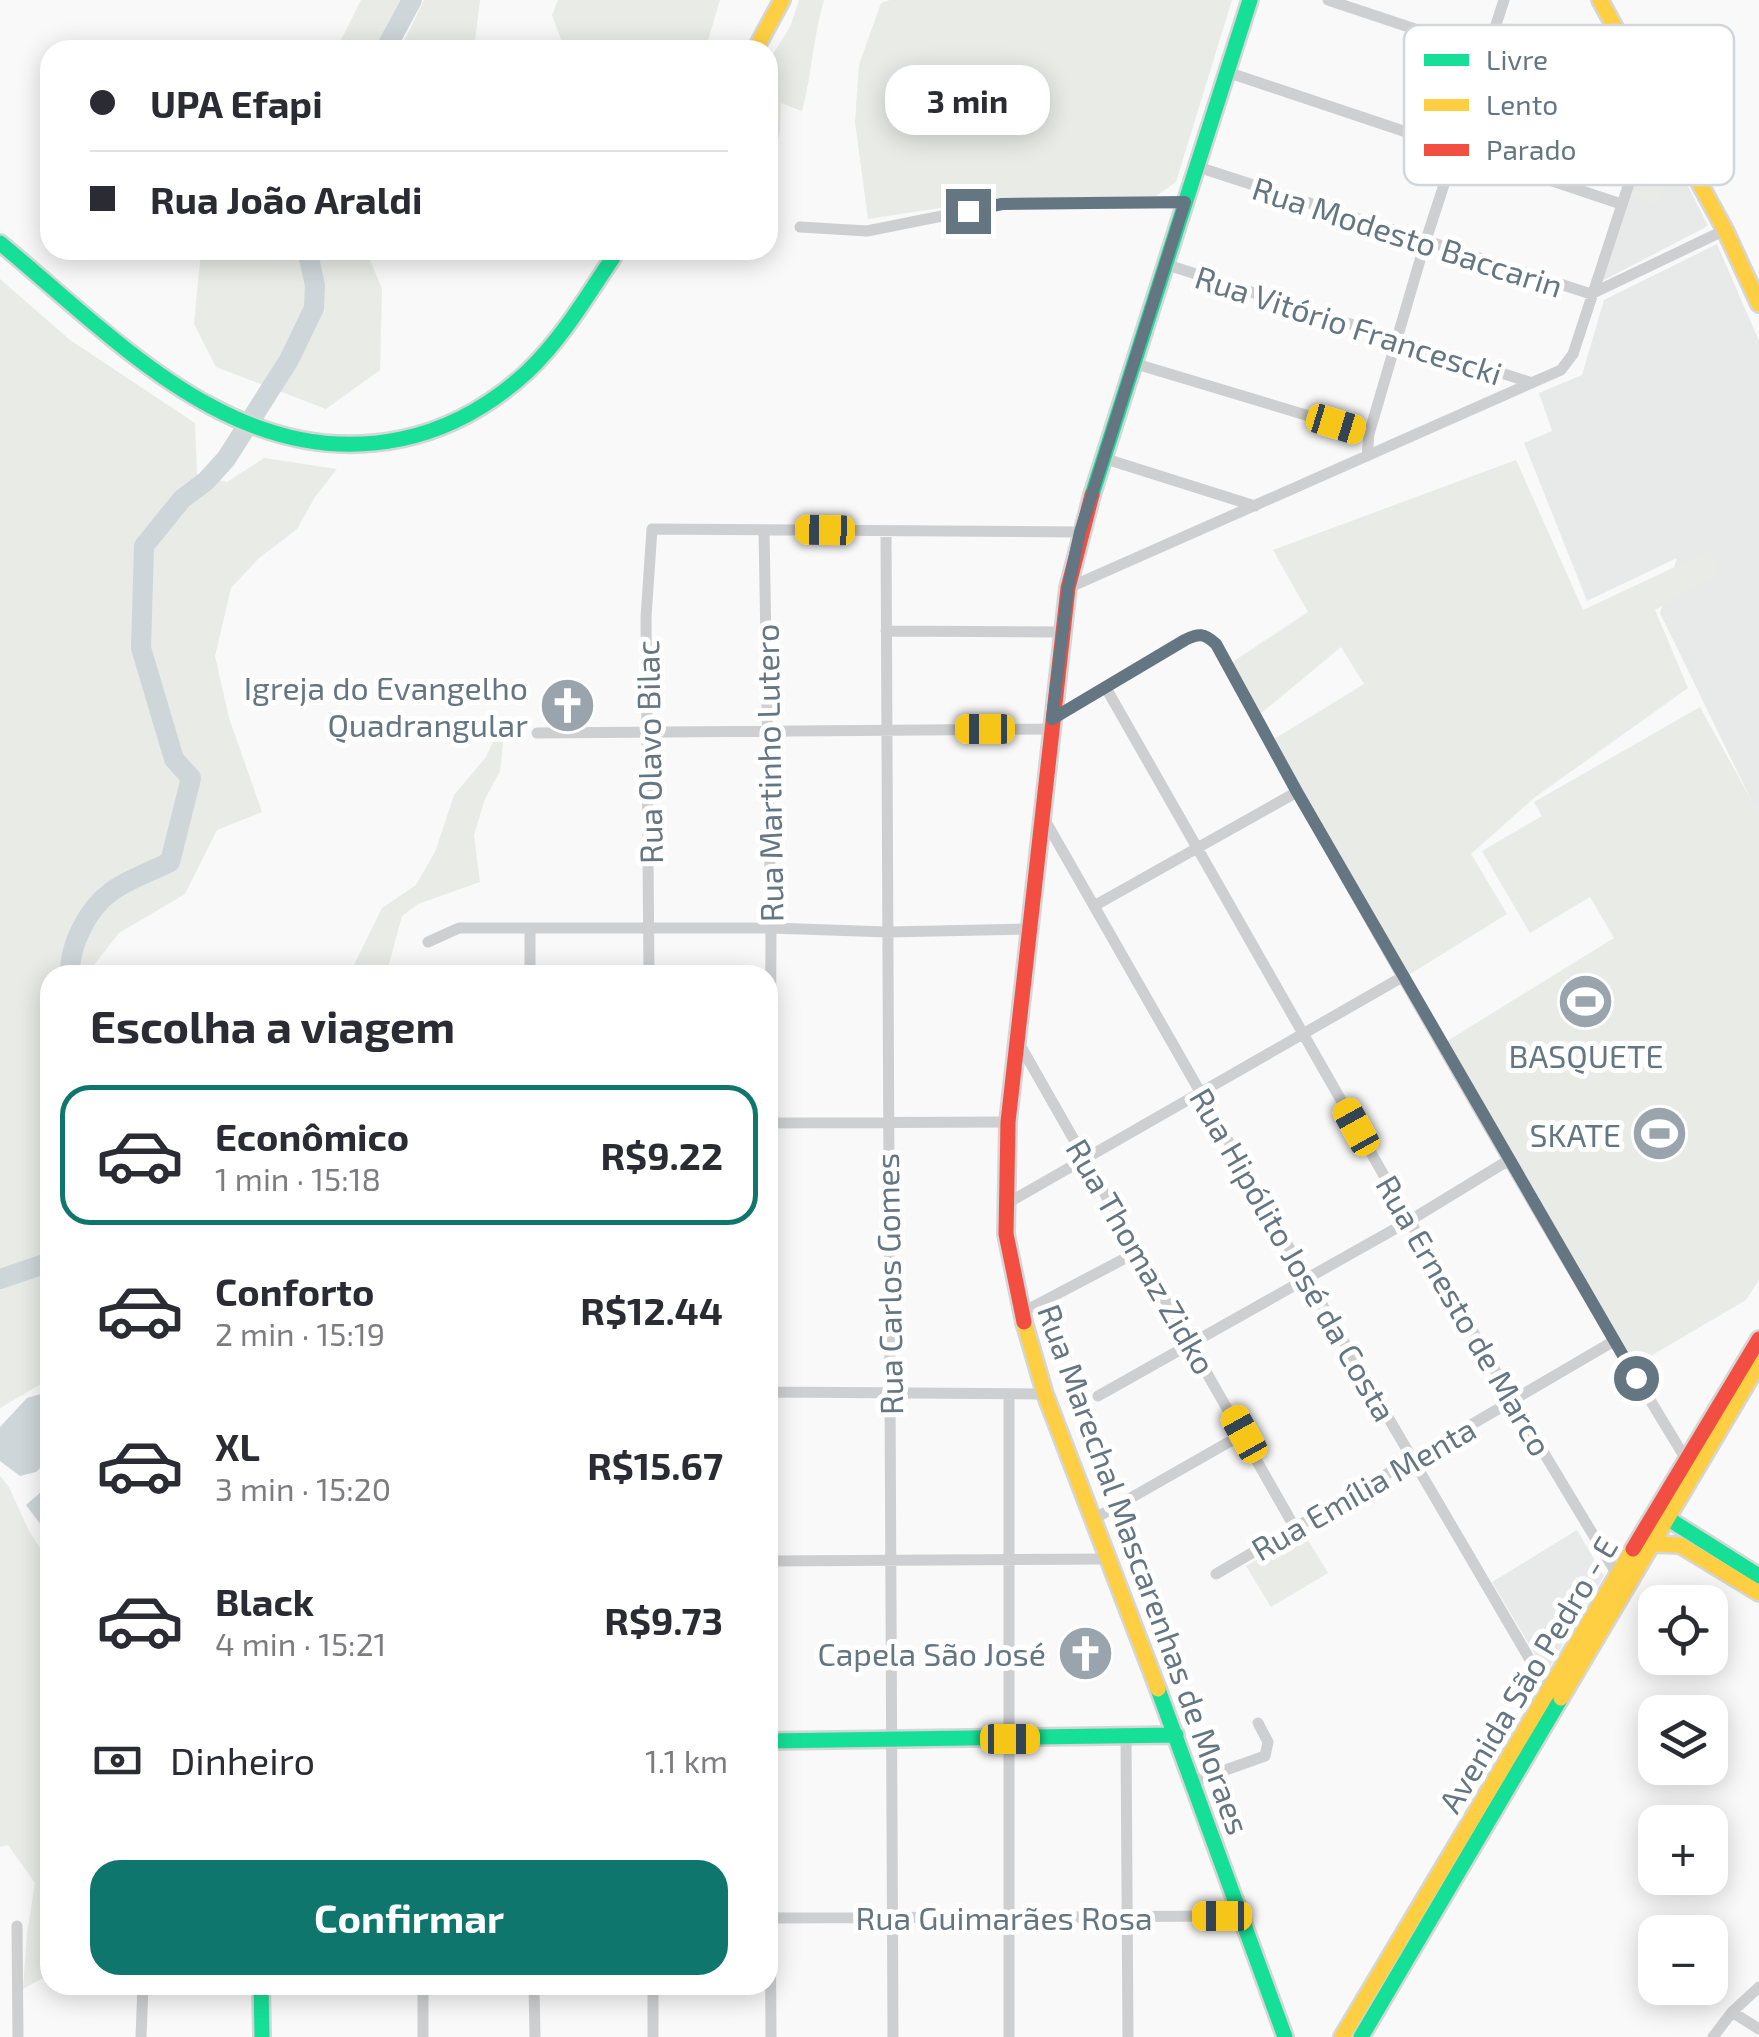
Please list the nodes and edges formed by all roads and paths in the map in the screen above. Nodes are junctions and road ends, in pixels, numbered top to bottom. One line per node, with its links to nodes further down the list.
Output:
1 (782, 0): 9 (main road)
2 (1250, 0): 10 (main road, Rua Marechal Mascarenhas de Moraes)
3 (1328, 0): 6 (street)
4 (1504, 0): 7 (street)
5 (1600, 0): 8 (main road)
6 (1404, 25)
7 (1496, 25)
8 (1614, 25)
9 (760, 40)
10 (1227, 72): 11 (street); 12 (main road, Rua Marechal Mascarenhas de Moraes)
11 (1404, 131)
12 (1198, 167): 17 (main road, Rua Marechal Mascarenhas de Moraes); 22 (street, Rua Modesto Baccarin)
13 (1445, 185): 22 (street)
14 (1564, 185): 18 (street)
15 (1627, 185): 18 (street)
16 (1702, 185): 20 (main road)
17 (1185, 202): 19 (street); 24 (main road, Rua Marechal Mascarenhas de Moraes)
18 (1621, 204): 25 (street)
19 (800, 227)
20 (1726, 230): 25 (street, Rua Modesto Baccarin); 26 (main road)
21 (0, 243): 23 (main road)
22 (1425, 243): 25 (street, Rua Modesto Baccarin); 27 (street)
23 (611, 260)
24 (1166, 264): 27 (street, Rua Vitório Francescki); 28 (main road, Rua Marechal Mascarenhas de Moraes)
25 (1592, 294): 29 (street)
26 (1759, 304)
27 (1397, 342): 29 (street, Rua Vitório Francescki); 30 (street)
28 (1133, 363): 30 (street); 32 (main road, Rua Marechal Mascarenhas de Moraes)
29 (1533, 383): 31 (street)
30 (1370, 434): 31 (street)
31 (1367, 456): 33 (street)
32 (1103, 458): 33 (street); 36 (main road, Rua Marechal Mascarenhas de Moraes)
33 (1255, 506): 37 (street)
34 (764, 530): 35 (street); 43 (street, Rua Olavo Bilac); 44 (street, Rua Martinho Lutero)
35 (886, 532): 36 (street); 38 (street, Rua Carlos Gomes)
36 (1080, 532): 37 (main road, Rua Marechal Mascarenhas de Moraes)
37 (1068, 588): 39 (main road, Rua Marechal Mascarenhas de Moraes)
38 (886, 630): 39 (street); 42 (street, Rua Carlos Gomes)
39 (1064, 632): 41 (main road, Rua Marechal Mascarenhas de Moraes)
40 (1106, 688): 41 (street); 46 (street); 48 (street, Rua Ernesto de Marco)
41 (1051, 724): 42 (street); 47 (main road, Rua Marechal Mascarenhas de Moraes)
42 (886, 729): 44 (street); 54 (street, Rua Carlos Gomes)
43 (648, 731): 44 (street); 45 (street); 53 (street, Rua Olavo Bilac)
44 (768, 732): 50 (street, Rua Martinho Lutero)
45 (537, 733)
46 (1297, 792): 48 (street); 59 (street)
47 (1042, 815): 49 (street, Rua Hipólito José da Costa); 51 (main road, Rua Marechal Mascarenhas de Moraes)
48 (1198, 850): 49 (street); 60 (street, Rua Ernesto de Marco)
49 (1094, 906): 62 (street, Rua Hipólito José da Costa)
50 (771, 928): 53 (street); 54 (street); 58 (street, Rua Martinho Lutero)
51 (1030, 929): 54 (street); 61 (main road, Rua Marechal Mascarenhas de Moraes)
52 (530, 930): 53 (street); 55 (street); 56 (street)
53 (650, 930): 57 (street, Rua Olavo Bilac)
54 (888, 932): 63 (street, Rua Carlos Gomes)
55 (428, 942)
56 (530, 965)
57 (649, 965)
58 (770, 965)
59 (1404, 976): 60 (street); 67 (street)
60 (1304, 1033): 62 (street); 69 (street, Rua Ernesto de Marco)
61 (1016, 1038): 64 (main road, Rua Marechal Mascarenhas de Moraes); 66 (street, Rua Thomaz Zidko)
62 (1201, 1092): 66 (street); 71 (street, Rua Hipólito José da Costa)
63 (886, 1122): 64 (street); 65 (street); 78 (street, Rua Carlos Gomes)
64 (1008, 1122): 68 (main road, Rua Marechal Mascarenhas de Moraes)
65 (778, 1123)
66 (1087, 1158): 68 (street); 70 (street, Rua Thomaz Zidko)
67 (1509, 1160): 69 (street); 75 (street)
68 (1006, 1204): 72 (main road, Rua Marechal Mascarenhas de Moraes)
69 (1409, 1221): 71 (street); 82 (street, Rua Ernesto de Marco)
70 (1139, 1251): 72 (street); 74 (street, Rua Thomaz Zidko)
71 (1306, 1279): 74 (street); 84 (street, Rua Hipólito José da Costa)
72 (1021, 1313): 80 (main road, Rua Marechal Mascarenhas de Moraes)
73 (1759, 1339): 85 (main road, Avenida São Pedro - E)
74 (1192, 1342): 81 (street); 83 (street, Rua Thomaz Zidko)
75 (1614, 1342): 82 (street, Rua Emília Menta); 85 (street)
76 (1759, 1363): 86 (main road, Avenida São Pedro - E)
77 (778, 1392): 78 (street)
78 (890, 1392): 79 (street); 93 (street, Rua Carlos Gomes)
79 (1009, 1394): 80 (street); 90 (street)
80 (1045, 1394): 87 (main road, Rua Marechal Mascarenhas de Moraes)
81 (1098, 1396)
82 (1512, 1400): 84 (street, Rua Emília Menta); 95 (street, Rua Ernesto de Marco)
83 (1244, 1434): 87 (street); 88 (street, Rua Thomaz Zidko)
84 (1412, 1460): 88 (street, Rua Emília Menta); 98 (street, Rua Hipólito José da Costa)
85 (1687, 1461): 95 (main road, Avenida São Pedro - E)
86 (1667, 1518): 89 (main road, Avenida São Pedro - E); 96 (main road)
87 (1092, 1520): 91 (main road, Rua Marechal Mascarenhas de Moraes)
88 (1295, 1528): 94 (street, Rua Emília Menta)
89 (1651, 1544): 97 (main road); 133 (main road, Avenida São Pedro - E)
90 (1009, 1559): 91 (street); 93 (street); 102 (street)
91 (1106, 1559): 100 (main road, Rua Marechal Mascarenhas de Moraes)
92 (778, 1560): 93 (street)
93 (890, 1560): 104 (street, Rua Carlos Gomes)
94 (1216, 1574)
95 (1618, 1576): 98 (main road, Avenida São Pedro - E)
96 (1759, 1576)
97 (1759, 1593)
98 (1549, 1692): 132 (main road, Avenida São Pedro - E)
99 (1258, 1723): 105 (street)
100 (1176, 1735): 101 (main road); 105 (main road, Rua Marechal Mascarenhas de Moraes)
101 (1126, 1738): 102 (main road); 106 (street)
102 (1010, 1739): 104 (main road); 109 (street)
103 (778, 1740): 104 (main road)
104 (891, 1740): 108 (street, Rua Carlos Gomes)
105 (1192, 1782): 107 (main road, Rua Marechal Mascarenhas de Moraes)
106 (1127, 1916): 107 (street, Rua Guimarães Rosa); 109 (street, Rua Guimarães Rosa); 130 (street)
107 (1242, 1916): 131 (main road, Rua Marechal Mascarenhas de Moraes)
108 (892, 1917): 109 (street, Rua Guimarães Rosa); 110 (street, Rua Guimarães Rosa); 128 (street, Rua Carlos Gomes)
109 (1008, 1917): 129 (street)
110 (778, 1918)
111 (16, 1926): 121 (street)
112 (1759, 1987): 119 (street)
113 (142, 1995): 122 (street)
114 (262, 1995): 123 (main road)
115 (423, 1995): 124 (street)
116 (534, 1995): 125 (street)
117 (653, 1995): 126 (street)
118 (770, 1995): 127 (street, Rua Martinho Lutero)
119 (1732, 2012): 120 (street); 134 (street)
120 (1759, 2028)
121 (18, 2037)
122 (141, 2037)
123 (262, 2037)
124 (423, 2037)
125 (535, 2037)
126 (653, 2037)
127 (771, 2037)
128 (893, 2037)
129 (1010, 2037)
130 (1128, 2037)
131 (1285, 2037)
132 (1342, 2037)
133 (1361, 2037)
134 (1713, 2037)

